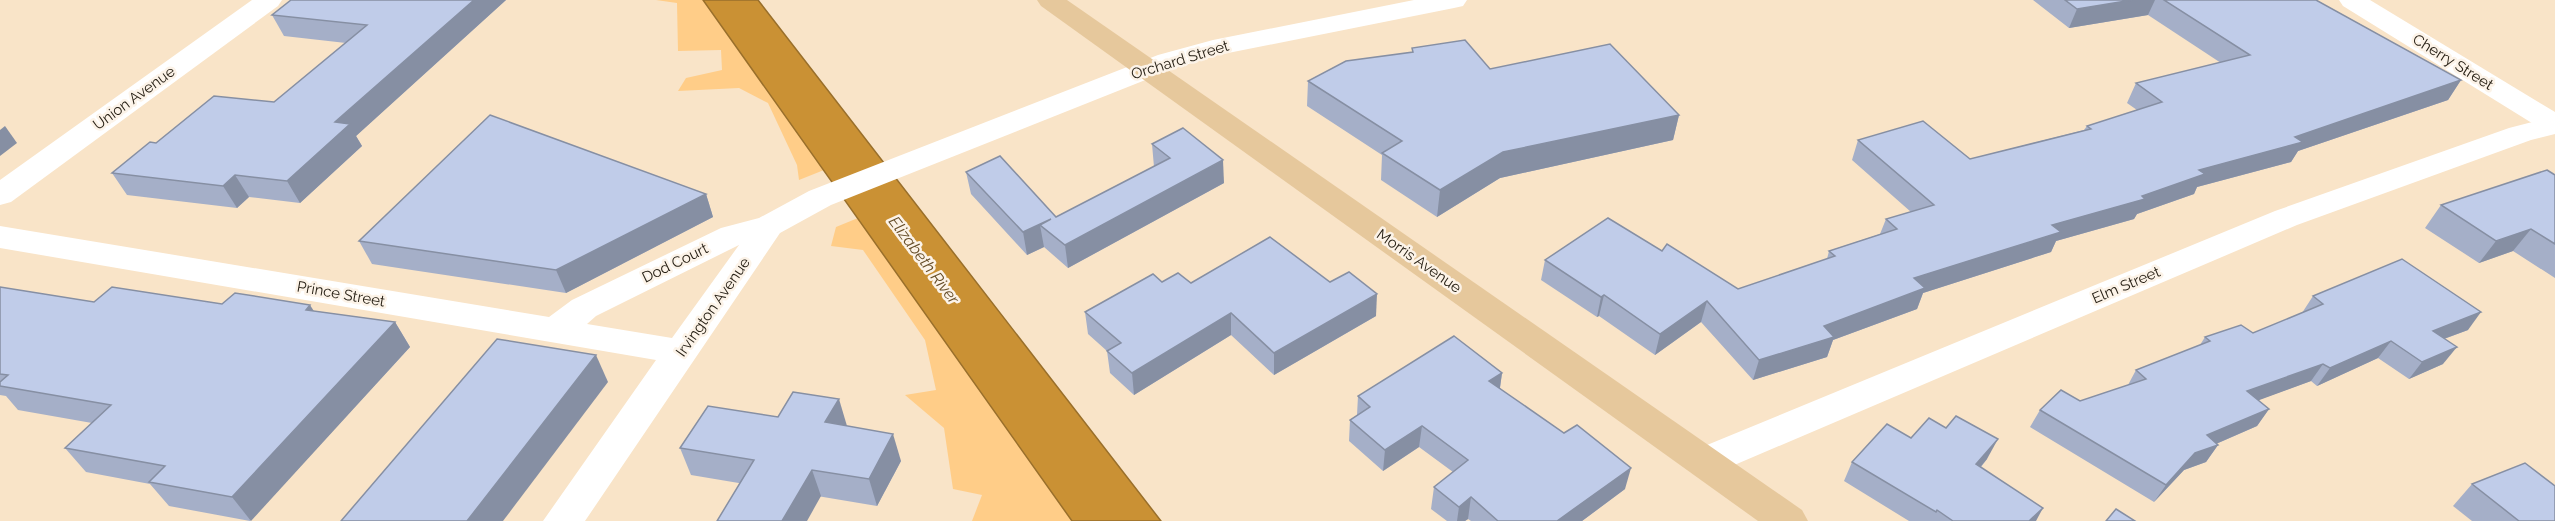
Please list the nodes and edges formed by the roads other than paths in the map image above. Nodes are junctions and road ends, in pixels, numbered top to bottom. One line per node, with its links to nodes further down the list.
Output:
1 (269, 0): 8 (street, Union Avenue)
2 (1050, 0): 5 (main road, Morris Avenue)
3 (1454, 0): 5 (street, Orchard Street)
4 (2352, 0): 6 (street, Cherry Street)
5 (1148, 68): 7 (street, Orchard Street); 13 (main road, Morris Avenue)
6 (2555, 125): 13 (street, Elm Street)
7 (917, 159): 9 (street, Irvington Avenue)
8 (0, 195)
9 (769, 226): 11 (street, Dod Court); 12 (street, Irvington Avenue)
10 (0, 237): 11 (street, Prince Street)
11 (555, 330): 12 (street, Prince Street)
12 (682, 352): 14 (street, Irvington Avenue)
13 (1704, 462): 15 (main road, Morris Avenue)
14 (563, 521)
15 (1788, 521)

